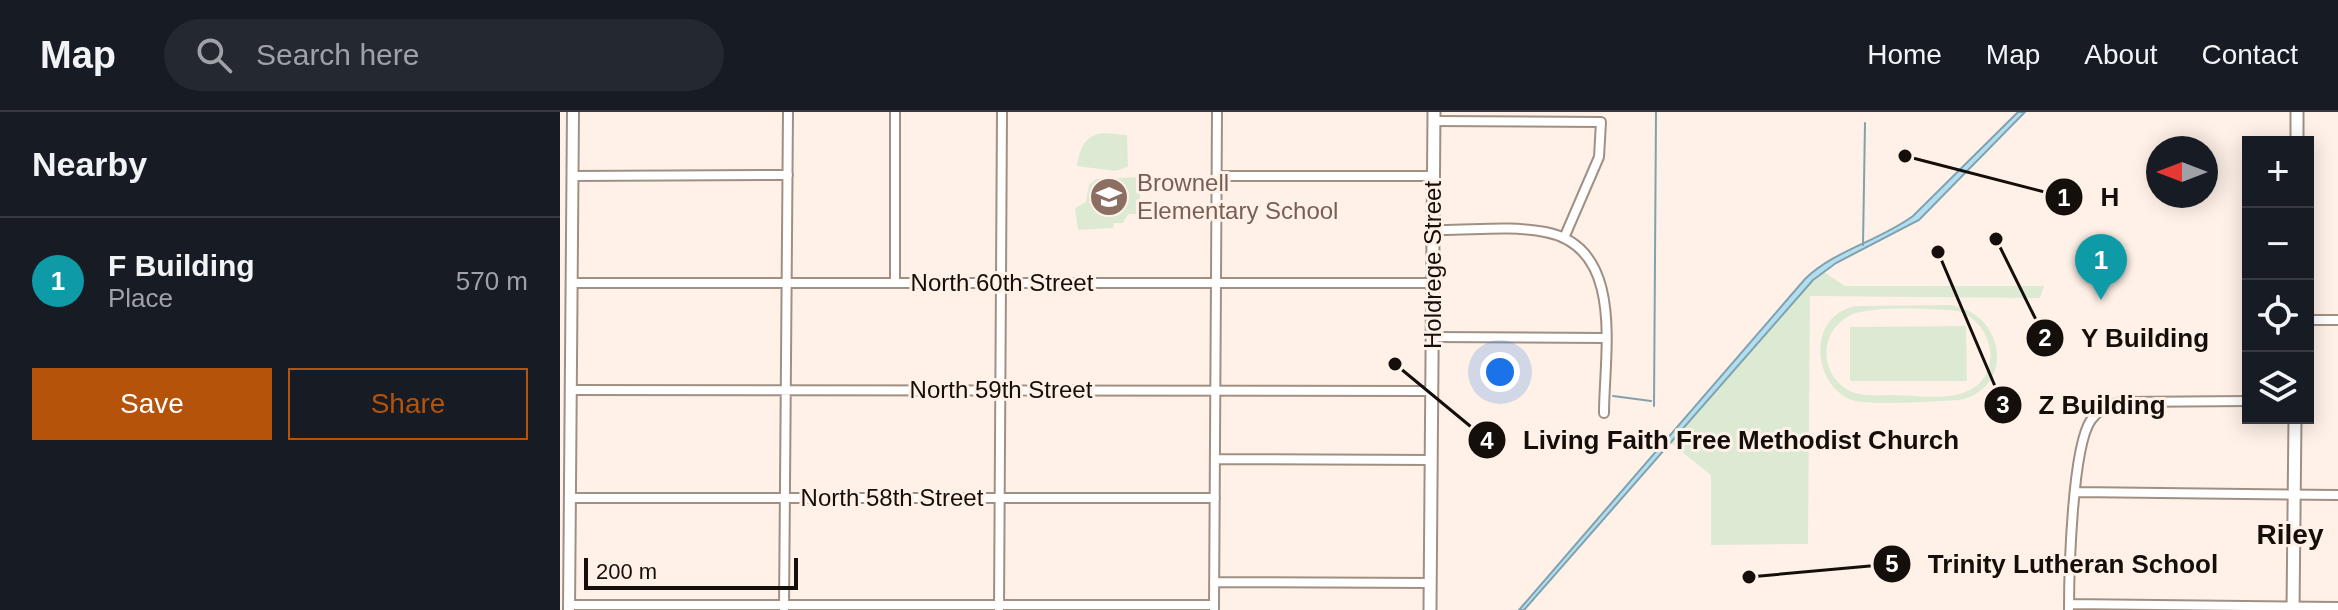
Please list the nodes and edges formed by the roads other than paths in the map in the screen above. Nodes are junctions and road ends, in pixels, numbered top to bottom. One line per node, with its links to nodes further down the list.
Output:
1 (573, 112): 10 (street)
2 (788, 112): 9 (street)
3 (895, 112): 18 (street)
4 (1002, 112): 19 (street)
5 (1217, 112): 11 (street)
6 (2297, 112): 8 (main road)
7 (1434, 117): 12 (main road, Holdrege Street); 14 (street)
8 (2297, 136)
9 (788, 175): 10 (street); 17 (street)
10 (572, 176): 15 (street)
11 (1217, 176): 12 (street); 20 (street)
12 (1434, 176): 13 (main road, Holdrege Street)
13 (1433, 230): 14 (street); 21 (main road, Holdrege Street)
14 (1564, 238): 25 (street)
15 (566, 244): 16 (street)
16 (571, 283): 17 (street, North 60th Street); 26 (street)
17 (787, 283): 18 (street, North 60th Street); 27 (street)
18 (895, 283): 19 (street, North 60th Street)
19 (1002, 283): 20 (street, North 60th Street); 28 (street)
20 (1217, 283): 21 (street, North 60th Street); 29 (street)
21 (1433, 283): 24 (main road, Holdrege Street)
22 (2314, 320): 23 (street)
23 (2338, 320)
24 (1432, 337): 25 (street); 30 (main road, Holdrege Street)
25 (1604, 338): 32 (street)
26 (570, 390): 27 (street, North 59th Street); 39 (street)
27 (786, 390): 28 (street, North 59th Street); 40 (street)
28 (1000, 390): 29 (street, North 59th Street); 41 (street)
29 (1216, 391): 30 (street, North 59th Street); 34 (street)
30 (1432, 391): 35 (main road, Holdrege Street)
31 (2242, 401): 36 (street)
32 (1604, 413)
33 (2295, 424): 37 (main road)
34 (1216, 459): 35 (street); 42 (street)
35 (1431, 460): 44 (main road, Holdrege Street)
36 (2076, 492): 37 (street); 46 (street)
37 (2294, 492): 38 (street); 51 (main road)
38 (2338, 495)
39 (570, 498): 40 (street, North 58th Street); 45 (street)
40 (785, 498): 41 (street, North 58th Street); 48 (street)
41 (999, 498): 42 (street, North 58th Street); 49 (street)
42 (1215, 498): 43 (street)
43 (1214, 582): 44 (street); 50 (street)
44 (1430, 583): 52 (main road, Holdrege Street)
45 (567, 602): 48 (street)
46 (2069, 607): 51 (street)
47 (2338, 607): 51 (street)
48 (784, 608): 49 (street)
49 (999, 608): 50 (street)
50 (1214, 608)
51 (2293, 608)
52 (1430, 610)

